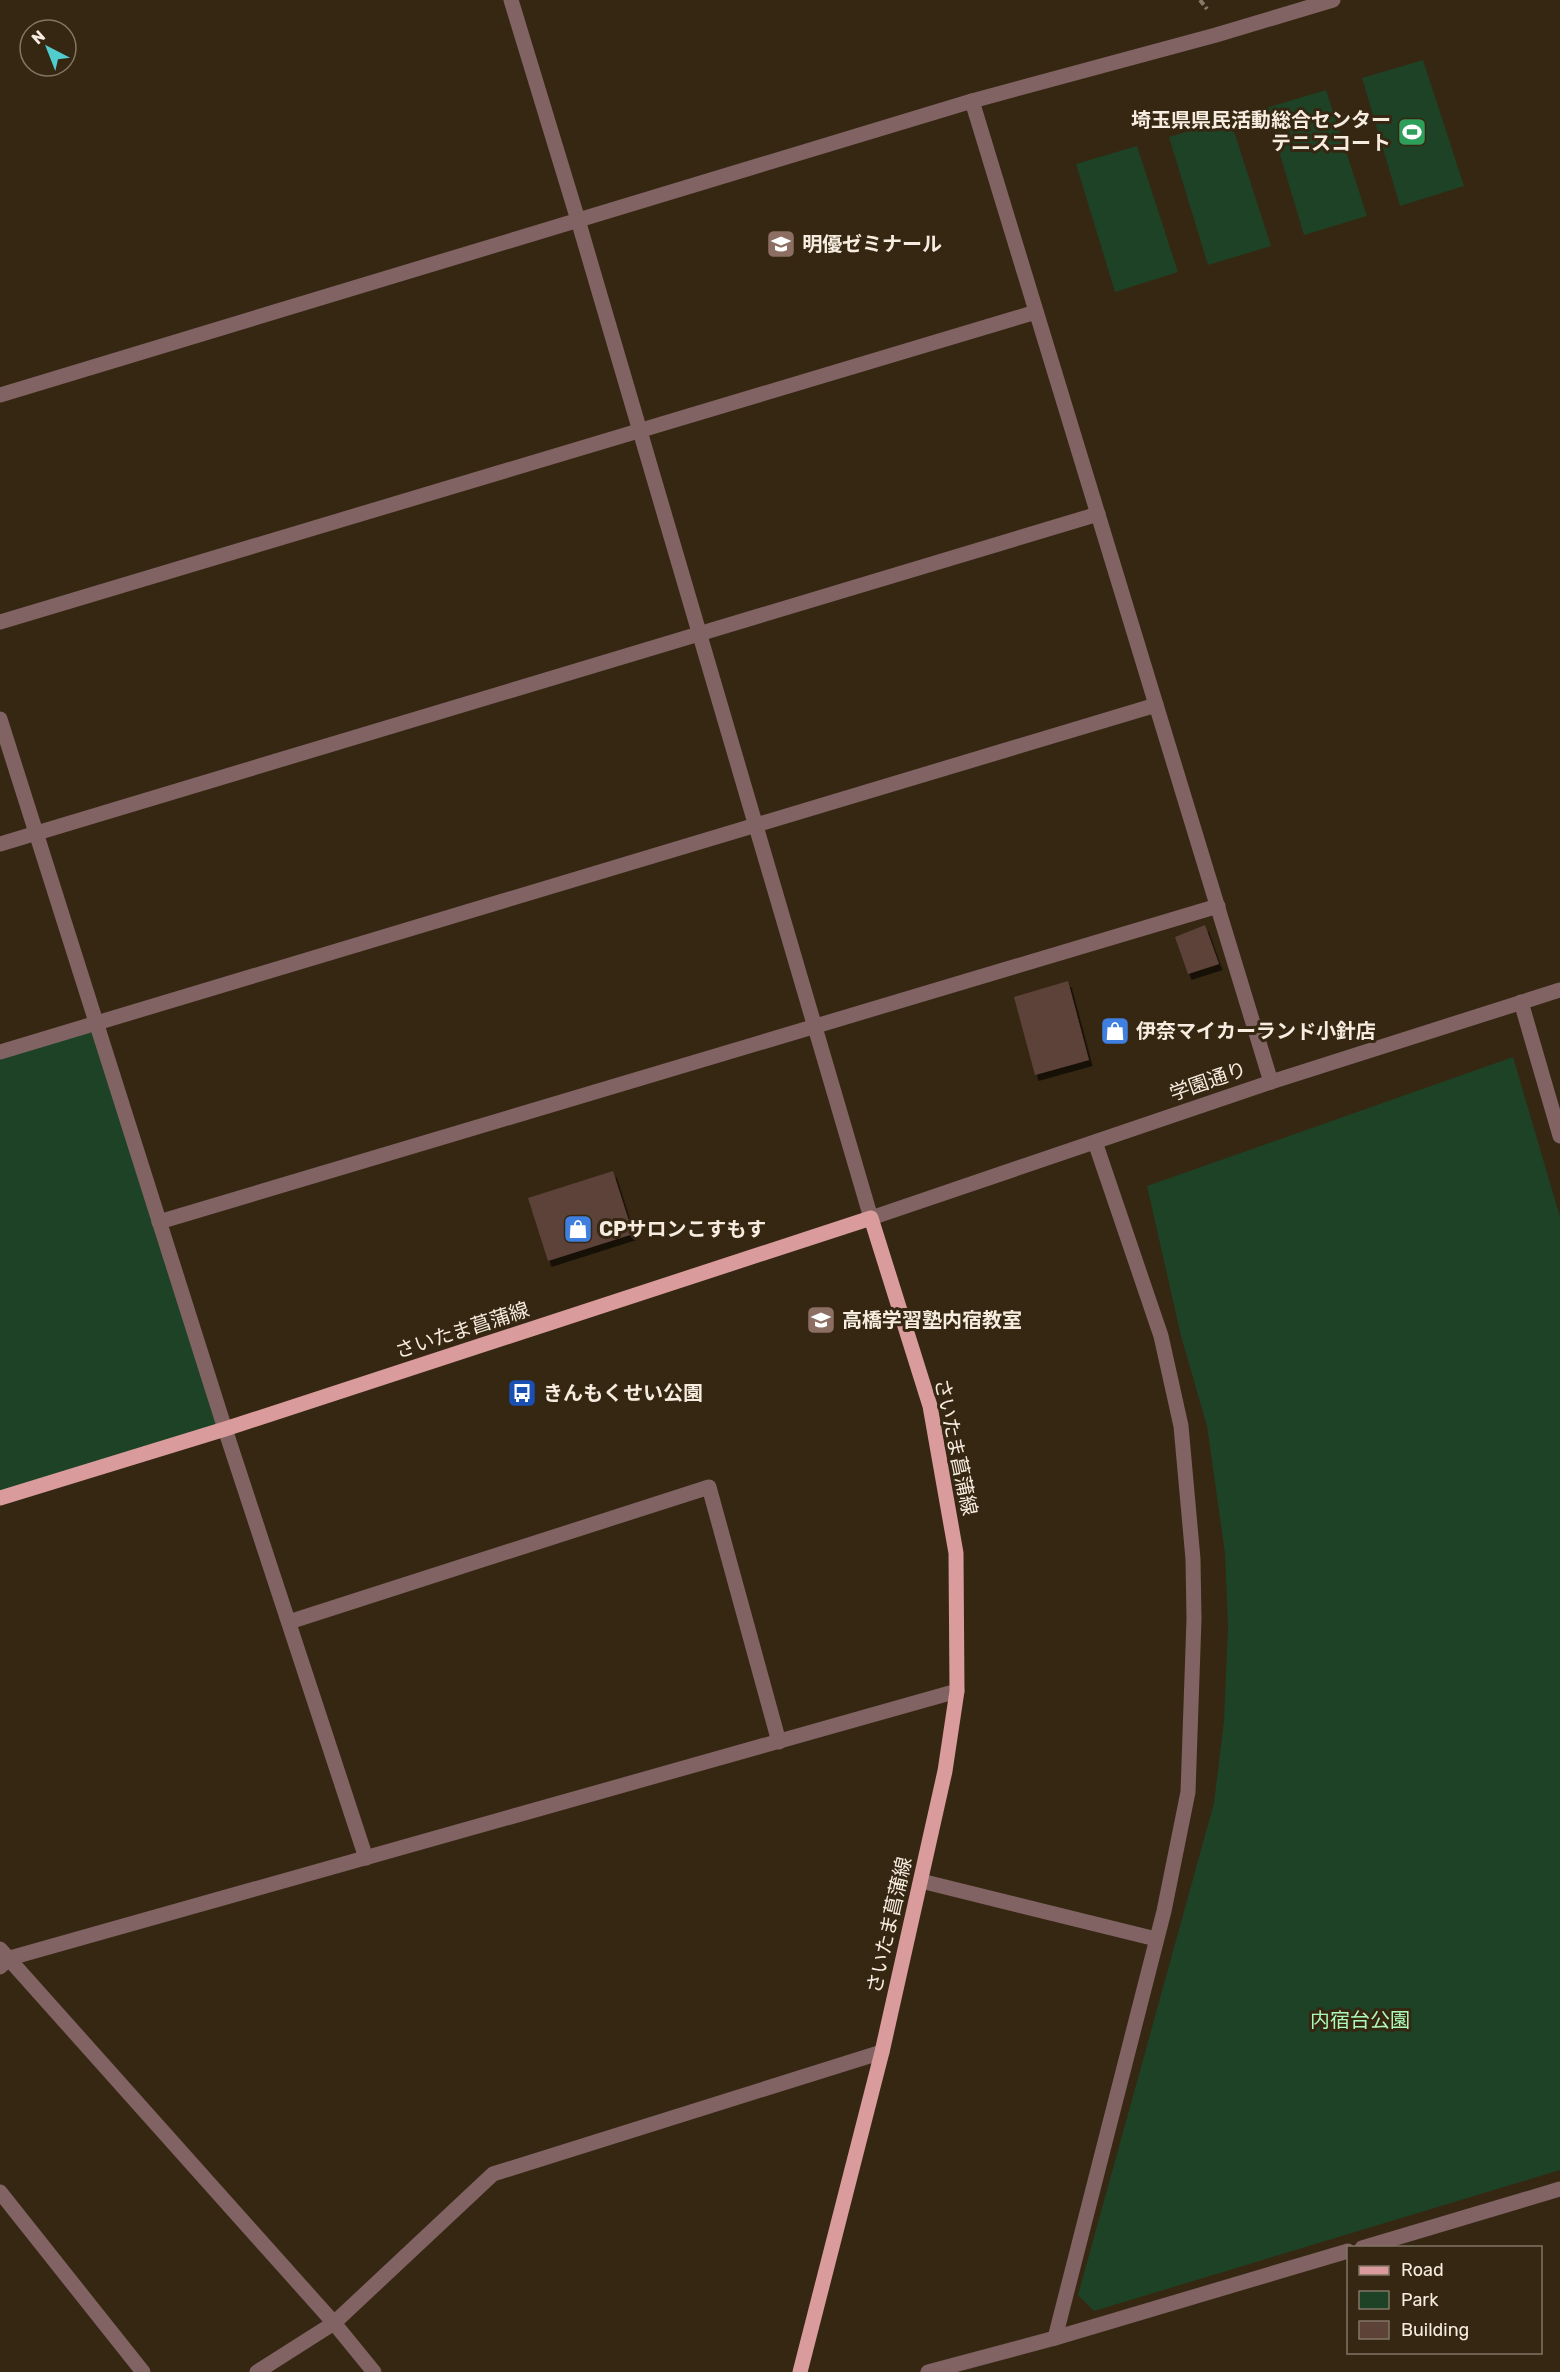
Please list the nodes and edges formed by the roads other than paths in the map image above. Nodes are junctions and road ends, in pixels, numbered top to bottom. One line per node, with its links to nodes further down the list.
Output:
1 (511, 0): 4 (street)
2 (1333, 0): 3 (street)
3 (972, 101): 4 (street); 5 (street)
4 (578, 220): 6 (street); 7 (street)
5 (1036, 312): 7 (street); 8 (street)
6 (0, 395)
7 (640, 430): 9 (street); 10 (street)
8 (1098, 514): 10 (street); 11 (street)
9 (0, 622)
10 (700, 634): 13 (street); 14 (street)
11 (1156, 705): 13 (street); 16 (street)
12 (0, 719): 14 (street)
13 (756, 825): 19 (street); 20 (street)
14 (36, 833): 15 (street); 19 (street)
15 (0, 844)
16 (1218, 906): 20 (street); 22 (street)
17 (1560, 990): 18 (street, 学園通り)
18 (1521, 1002): 22 (street, 学園通り); 23 (street)
19 (97, 1023): 21 (street); 26 (street)
20 (815, 1026): 25 (street); 26 (street)
21 (0, 1052)
22 (1271, 1082): 24 (street, 学園通り)
23 (1560, 1136)
24 (1095, 1142): 25 (street, 学園通り); 34 (street)
25 (871, 1218): 27 (main road, さいたま菖蒲線); 30 (main road, さいたま菖蒲線)
26 (159, 1222): 27 (street)
27 (225, 1429): 28 (main road, さいたま菖蒲線); 29 (street)
28 (0, 1498)
29 (289, 1622): 31 (street); 32 (street)
30 (957, 1691): 31 (street); 33 (main road, さいたま菖蒲線)
31 (779, 1742): 32 (street)
32 (366, 1858): 35 (street)
33 (921, 1881): 34 (street); 36 (main road, さいたま菖蒲線)
34 (1156, 1939): 42 (street)
35 (3, 1958): 41 (street)
36 (882, 2052): 41 (street); 46 (main road, さいたま菖蒲線)
37 (1560, 2189): 39 (street)
38 (0, 2193): 43 (street)
39 (1365, 2246)
40 (1347, 2252): 42 (street)
41 (334, 2323): 44 (street); 45 (street)
42 (1055, 2338): 47 (street)
43 (143, 2372)
44 (257, 2372)
45 (374, 2372)
46 (800, 2372)
47 (928, 2372)

